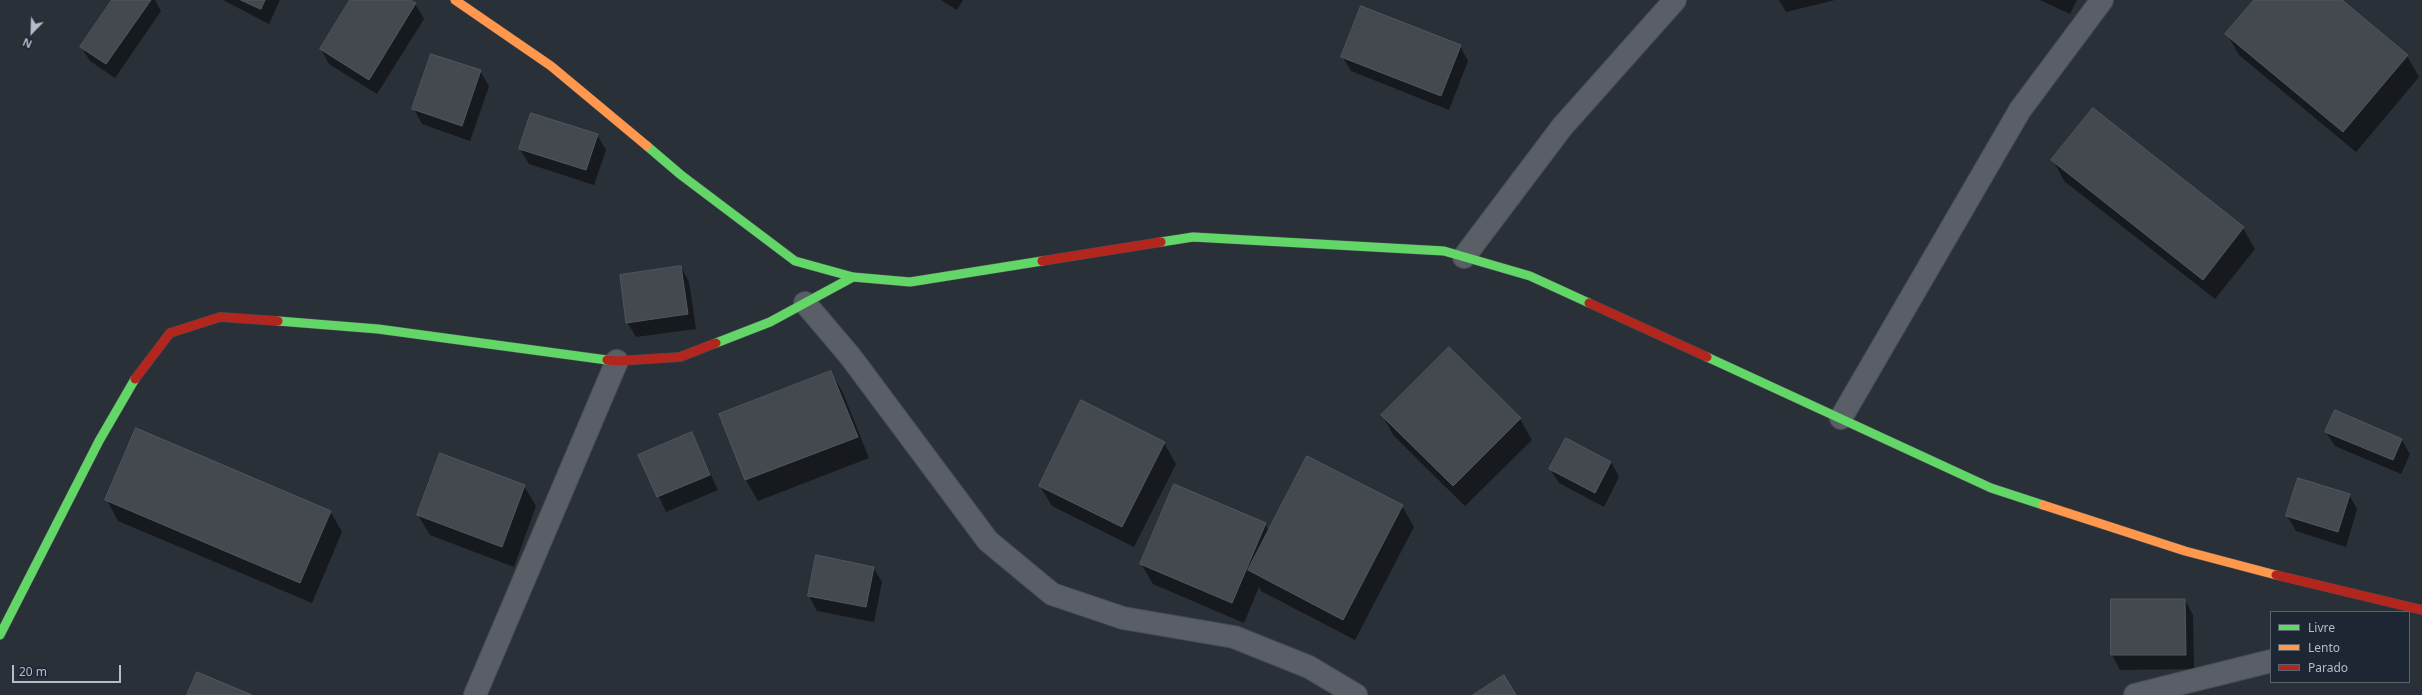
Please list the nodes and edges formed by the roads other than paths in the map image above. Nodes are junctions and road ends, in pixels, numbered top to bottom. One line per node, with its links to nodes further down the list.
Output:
1 (454, 0): 5 (street)
2 (1675, 0): 4 (street)
3 (2102, 0): 8 (street)
4 (1464, 257): 5 (street); 8 (street)
5 (853, 277): 6 (street)
6 (804, 303): 7 (street); 14 (street)
7 (617, 361): 11 (street); 13 (street)
8 (1841, 418): 9 (street)
9 (2394, 609): 10 (street)
10 (2422, 610)
11 (0, 635)
12 (2270, 661): 15 (street)
13 (475, 695)
14 (1356, 695)
15 (2136, 695)

